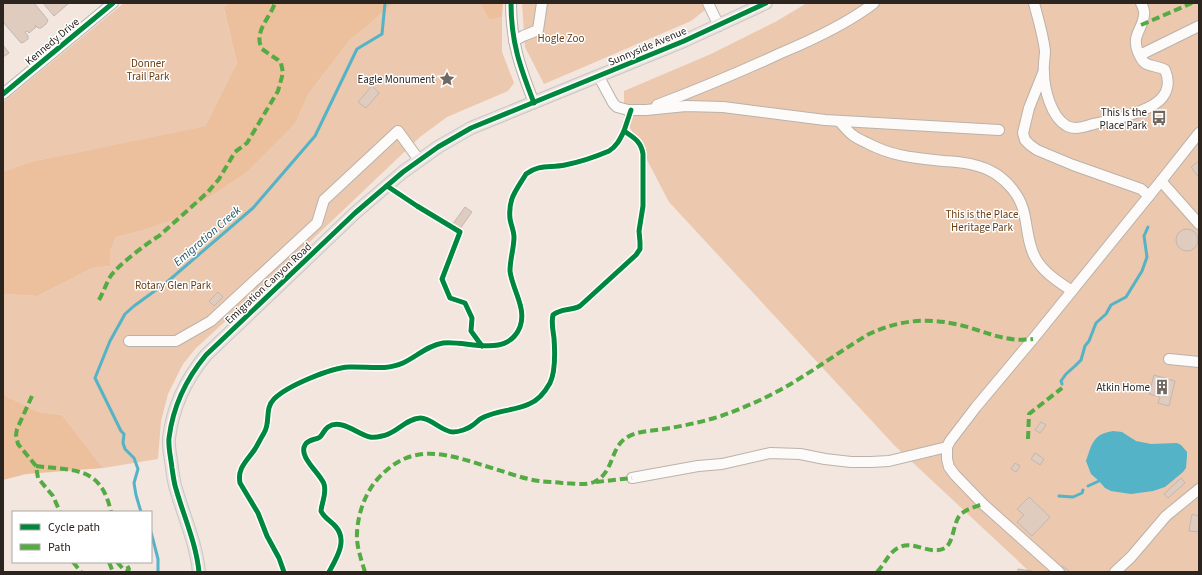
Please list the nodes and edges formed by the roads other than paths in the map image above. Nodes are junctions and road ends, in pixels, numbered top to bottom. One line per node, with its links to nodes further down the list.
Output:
1 (114, 3): 15 (street, Kennedy Drive)
2 (511, 3): 11 (street)
3 (542, 3): 11 (street)
4 (708, 3): 9 (street)
5 (766, 3): 9 (main road, Sunnyside Avenue)
6 (874, 3): 17 (street)
7 (1034, 3): 13 (street)
8 (1141, 3): 12 (street)
9 (719, 26): 14 (main road, Sunnyside Avenue)
10 (1199, 26): 12 (street)
11 (514, 41): 16 (street)
12 (1140, 55): 13 (street)
13 (1044, 72): 23 (street)
14 (599, 77): 16 (main road, Sunnyside Avenue); 17 (street)
15 (3, 94)
16 (534, 102): 21 (main road, Emigration Canyon Road)
17 (646, 110): 18 (street)
18 (839, 121): 19 (street); 25 (street)
19 (1000, 130)
20 (1199, 133): 22 (street)
21 (419, 160): 26 (street); 32 (main road, Emigration Canyon Road)
22 (1161, 181): 23 (street); 24 (street)
23 (1149, 196): 25 (street)
24 (1199, 224)
25 (1072, 291): 29 (street)
26 (129, 341)
27 (1169, 359): 28 (street)
28 (1199, 362)
29 (947, 448): 30 (street); 33 (street)
30 (632, 478)
31 (1199, 489): 34 (street)
32 (199, 572)
33 (1059, 572)
34 (1115, 572)

